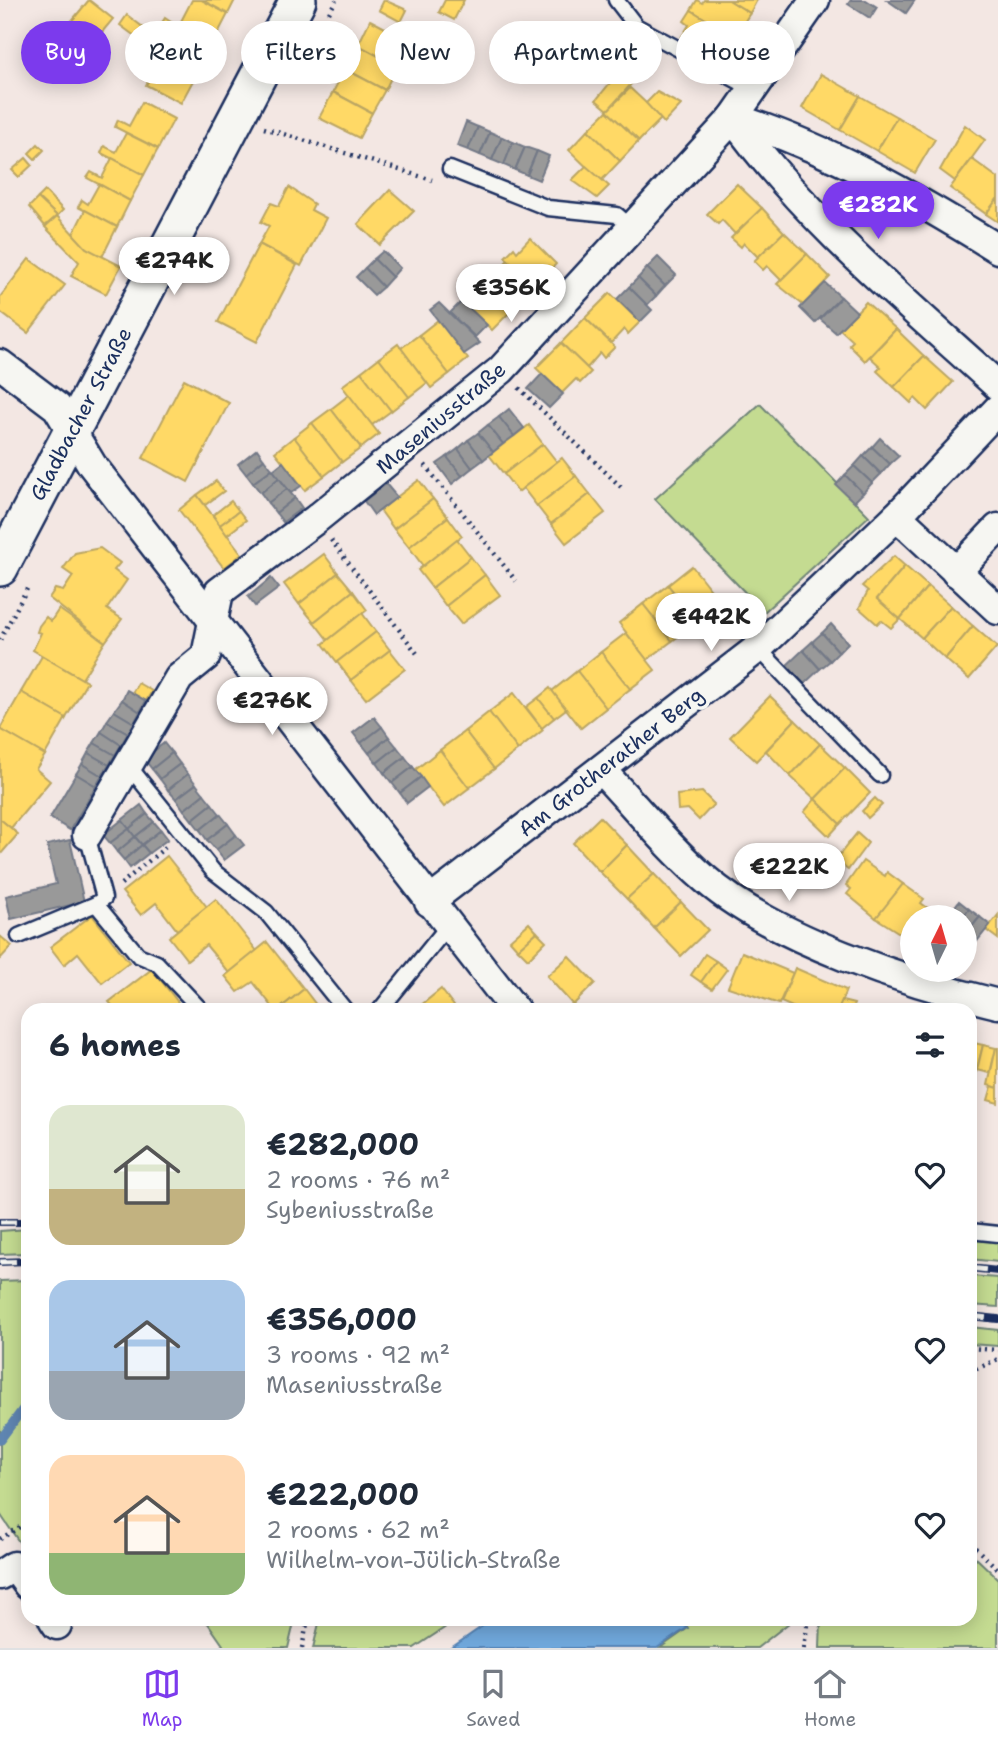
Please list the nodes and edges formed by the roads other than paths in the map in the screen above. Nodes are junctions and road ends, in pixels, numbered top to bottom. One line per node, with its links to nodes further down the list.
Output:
1 (298, 0): 12 (street, Gladbacher Straße)
2 (616, 0): 4 (lane)
3 (815, 0): 4 (street, Maseniusstraße)
4 (753, 89): 5 (street, Maseniusstraße)
5 (733, 118): 7 (street, Maseniusstraße); 8 (street); 10 (street)
6 (450, 169): 7 (lane)
7 (633, 229): 18 (street, Maseniusstraße)
8 (998, 248)
9 (0, 364): 12 (street)
10 (998, 386)
11 (998, 409): 13 (street, Am Grotherather Berg)
12 (72, 433): 15 (street, Gladbacher Straße); 18 (street)
13 (897, 516): 16 (street); 19 (street, Am Grotherather Berg)
14 (998, 527): 16 (street)
15 (0, 568)
16 (956, 572): 17 (street)
17 (998, 610)
18 (213, 621): 20 (street, Maseniusstraße); 25 (street)
19 (758, 648): 21 (street, Am Grotherather Berg); 22 (lane)
20 (128, 765): 23 (street, Maseniusstraße); 29 (lane)
21 (601, 770): 25 (street, Am Grotherather Berg); 32 (street)
22 (880, 775)
23 (87, 835): 24 (lane)
24 (100, 901): 27 (lane); 28 (lane)
25 (429, 902): 26 (street)
26 (448, 926): 30 (lane); 31 (street)
27 (19, 936)
28 (194, 1003)
29 (339, 1003)
30 (386, 1003)
31 (509, 1003)
32 (998, 1004)
33 (977, 1232): 34 (lane)
34 (998, 1234)
35 (0, 1575): 36 (street)
36 (21, 1576)

